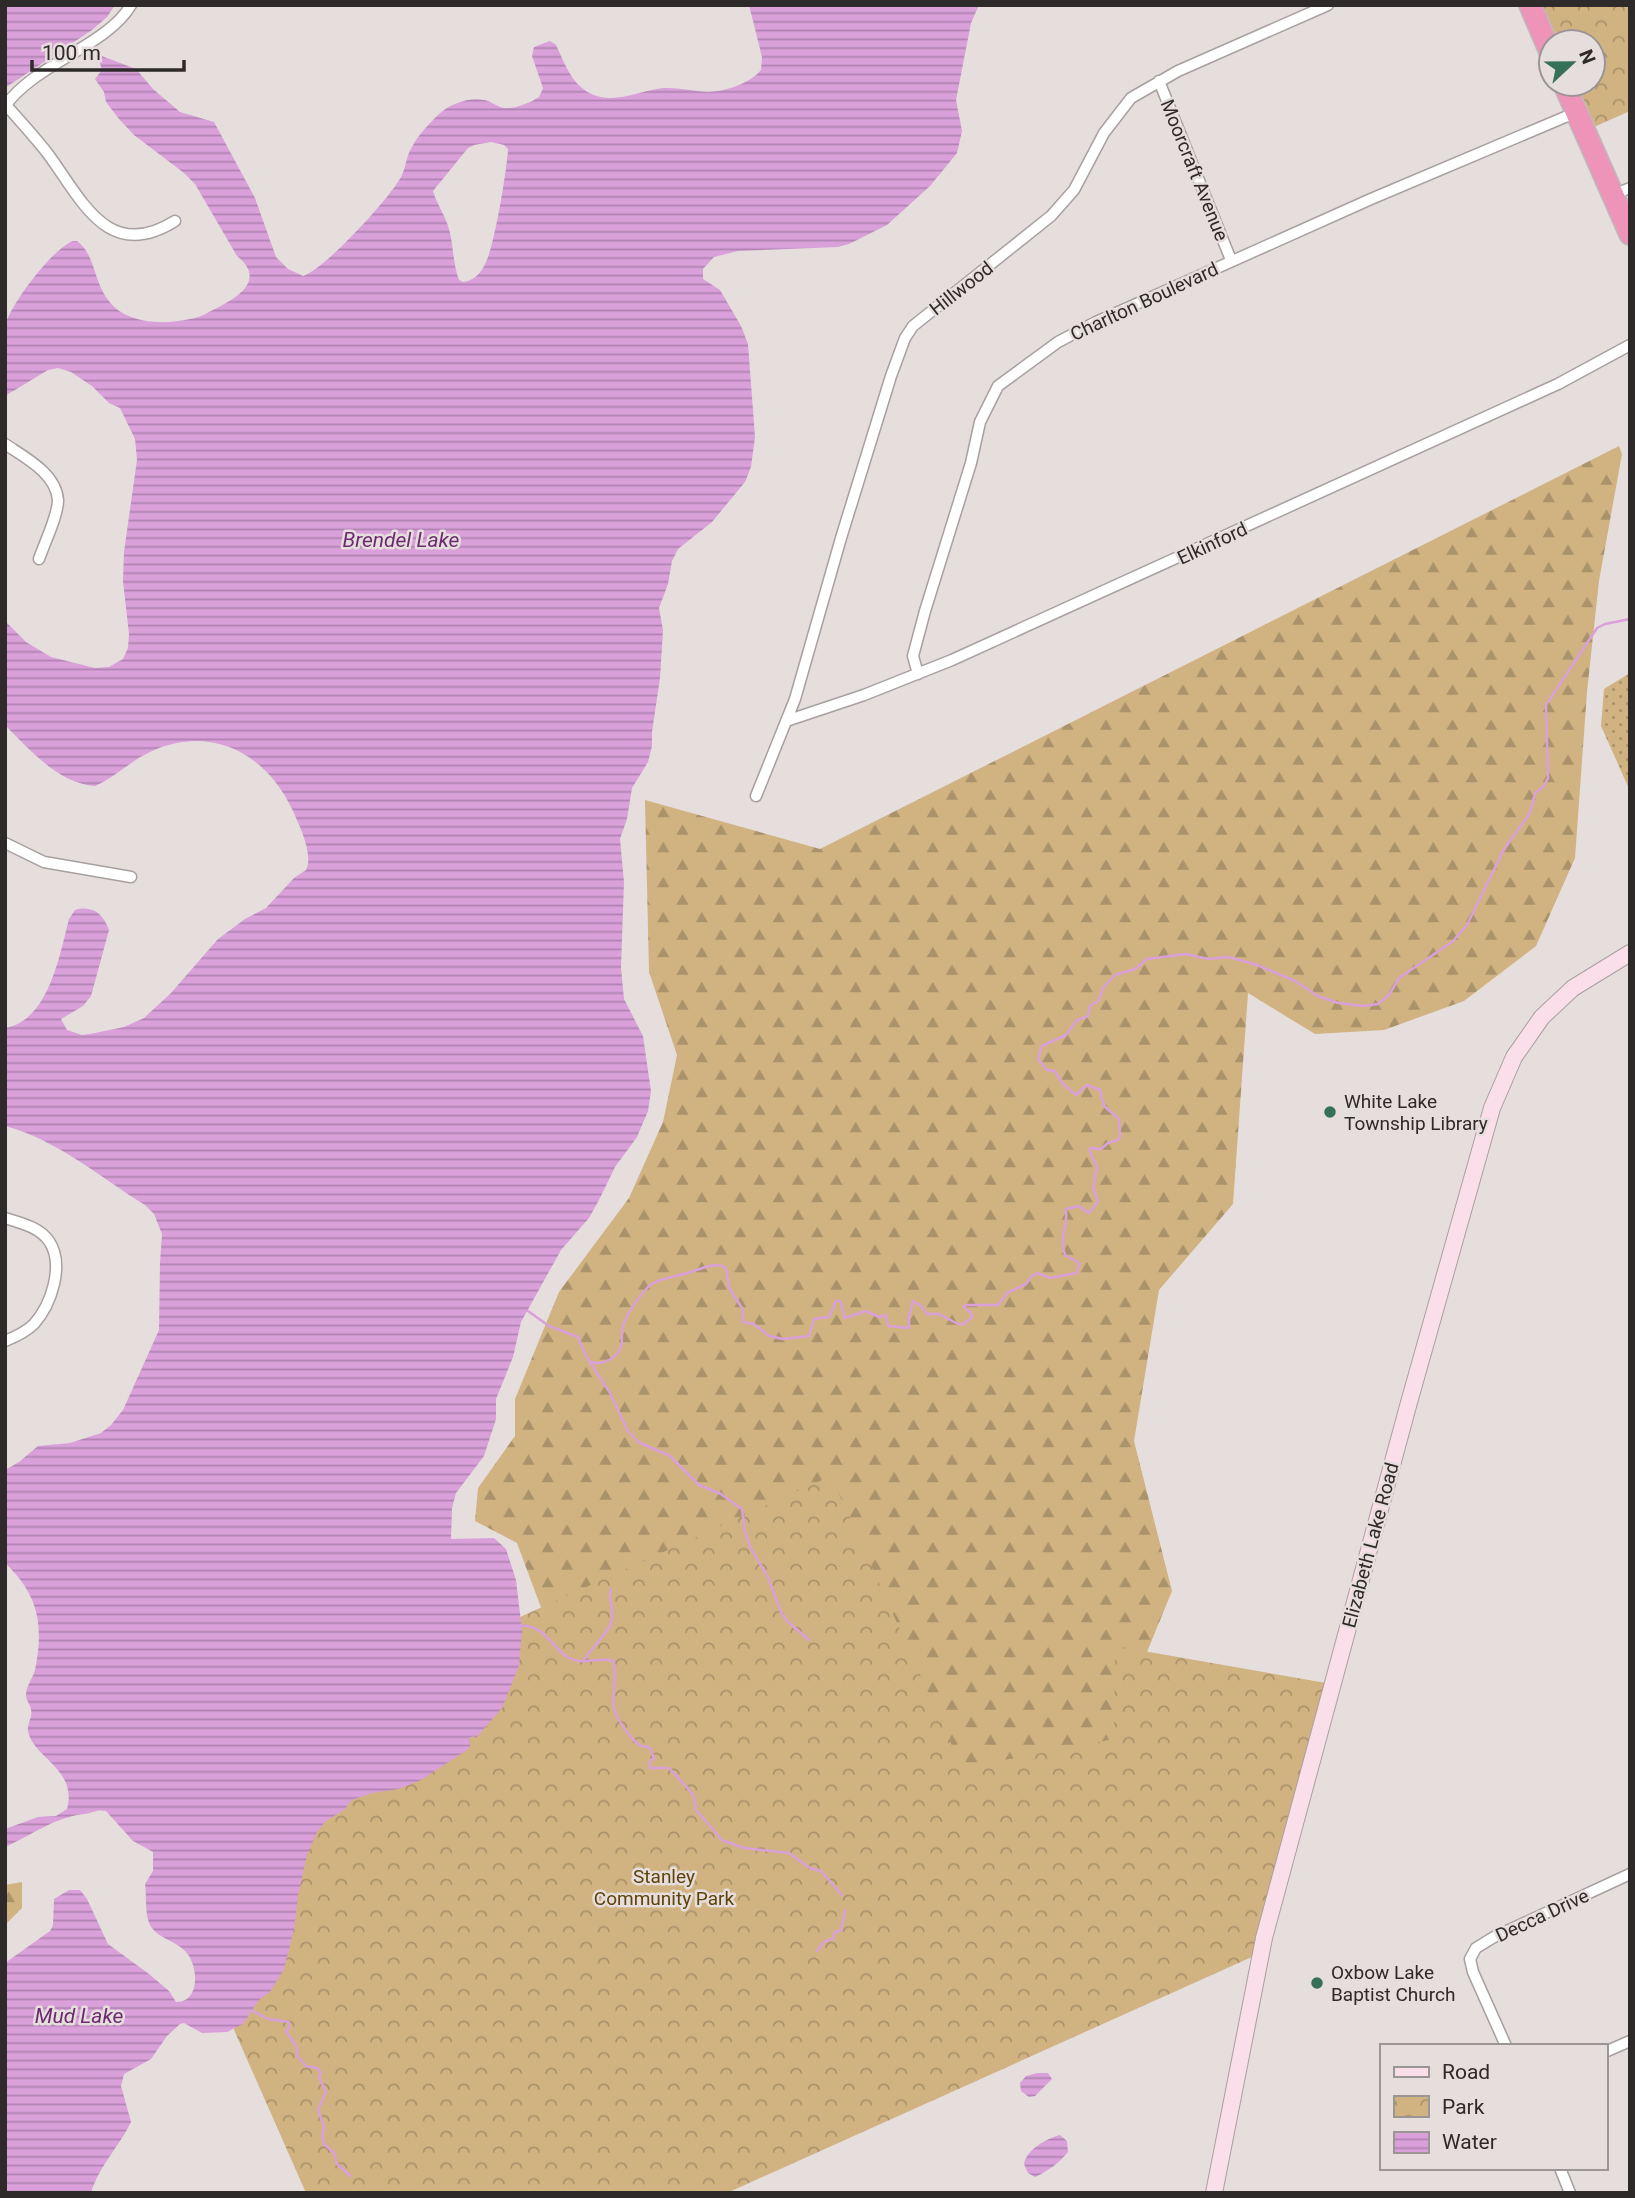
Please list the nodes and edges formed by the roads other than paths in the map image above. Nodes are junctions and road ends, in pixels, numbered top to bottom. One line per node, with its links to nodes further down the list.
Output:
1 (131, 5): 7 (street)
2 (1328, 5): 5 (street, Hillwood)
3 (1530, 5): 4 (highway)
4 (1540, 28)
5 (1159, 81): 12 (street, Moorcraft Avenue); 17 (street, Hillwood)
6 (1570, 98): 8 (highway)
7 (5, 105): 10 (street)
8 (1577, 112): 9 (highway); 12 (street, Charlton Boulevard)
9 (1621, 191): 11 (highway)
10 (175, 221)
11 (1630, 234)
12 (1231, 260): 16 (street, Charlton Boulevard)
13 (1630, 345): 16 (street, Elkinford)
14 (5, 444): 15 (street)
15 (39, 559)
16 (918, 674): 17 (street, Elkinford)
17 (786, 721): 18 (street, Hillwood)
18 (755, 796)
19 (5, 843): 20 (street)
20 (131, 877)
21 (1630, 953): 29 (street, Elizabeth Lake Road)
22 (5, 1218): 23 (street)
23 (5, 1341)
24 (1630, 1874): 26 (street, Decca Drive)
25 (1630, 2041): 27 (street)
26 (1505, 2044)
27 (1607, 2051)
28 (1561, 2170): 30 (street)
29 (1214, 2193)
30 (1570, 2193)

